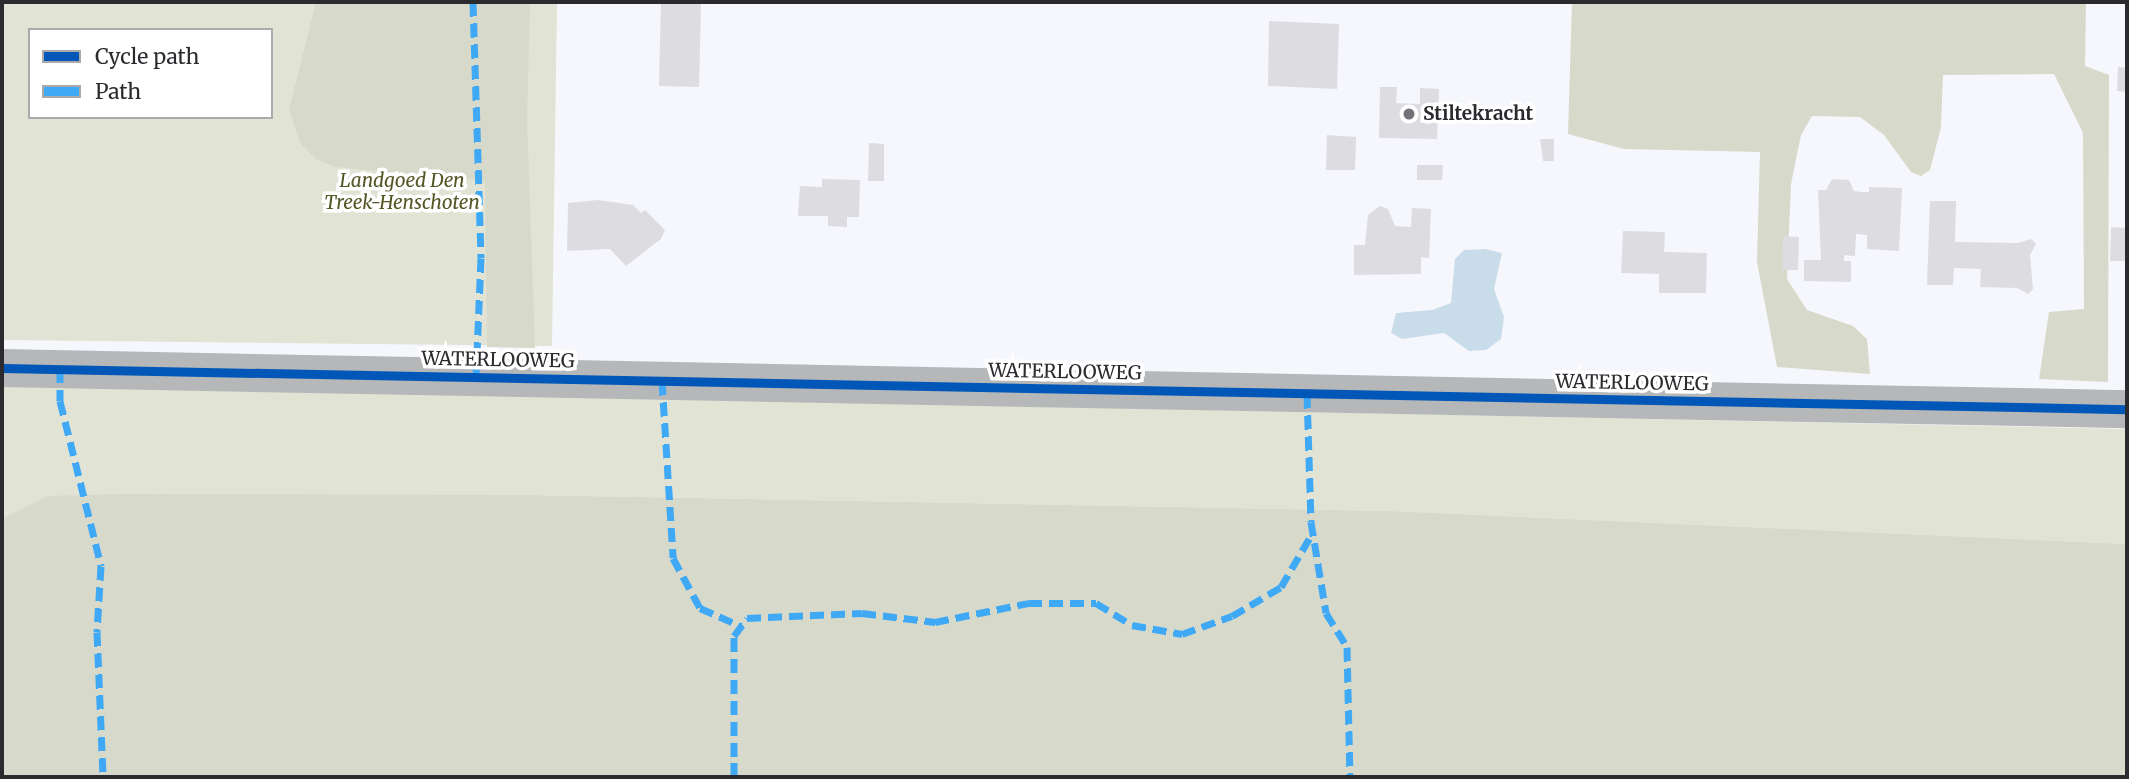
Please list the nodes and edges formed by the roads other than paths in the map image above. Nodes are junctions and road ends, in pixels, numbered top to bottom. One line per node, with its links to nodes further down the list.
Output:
1 (2, 368): 2 (street, WATERLOOWEG)
2 (2127, 409)

